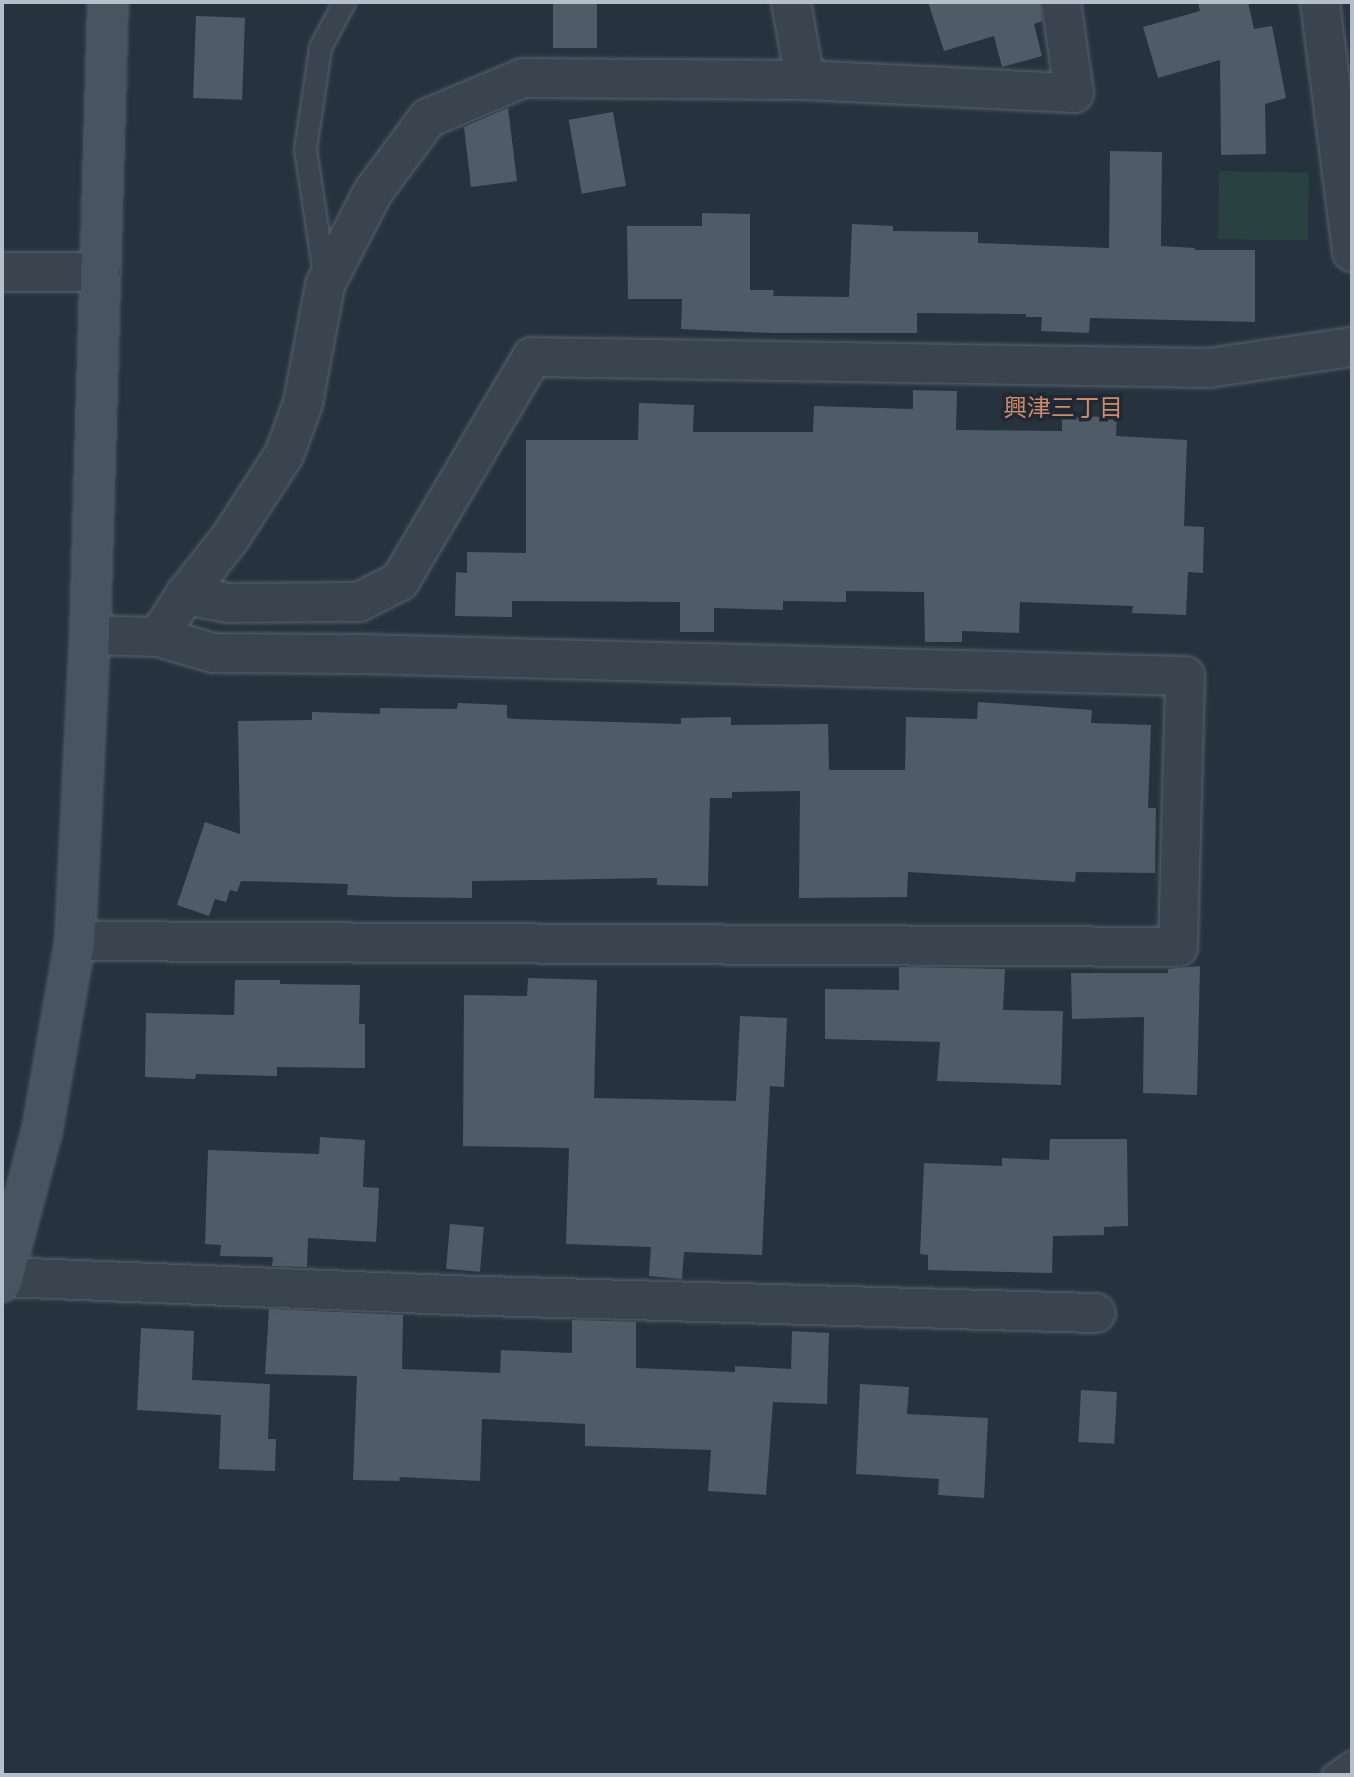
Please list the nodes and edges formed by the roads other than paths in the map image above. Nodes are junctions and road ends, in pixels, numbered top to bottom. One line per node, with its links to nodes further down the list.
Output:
1 (108, 2): 9 (street)
2 (344, 2): 10 (lane)
3 (791, 2): 6 (street)
4 (1061, 2): 6 (street)
5 (1320, 2): 7 (street)
6 (805, 80): 10 (street)
7 (1352, 252)
8 (2, 272): 9 (street)
9 (101, 272): 13 (street)
10 (326, 285): 12 (street)
11 (1352, 347): 12 (street)
12 (185, 595): 14 (street)
13 (90, 635): 14 (street); 15 (street)
14 (158, 637): 15 (street)
15 (75, 941): 16 (street)
16 (3, 1279): 17 (street)
17 (1096, 1313)
18 (1352, 1761): 19 (lane)
19 (1332, 1775)

